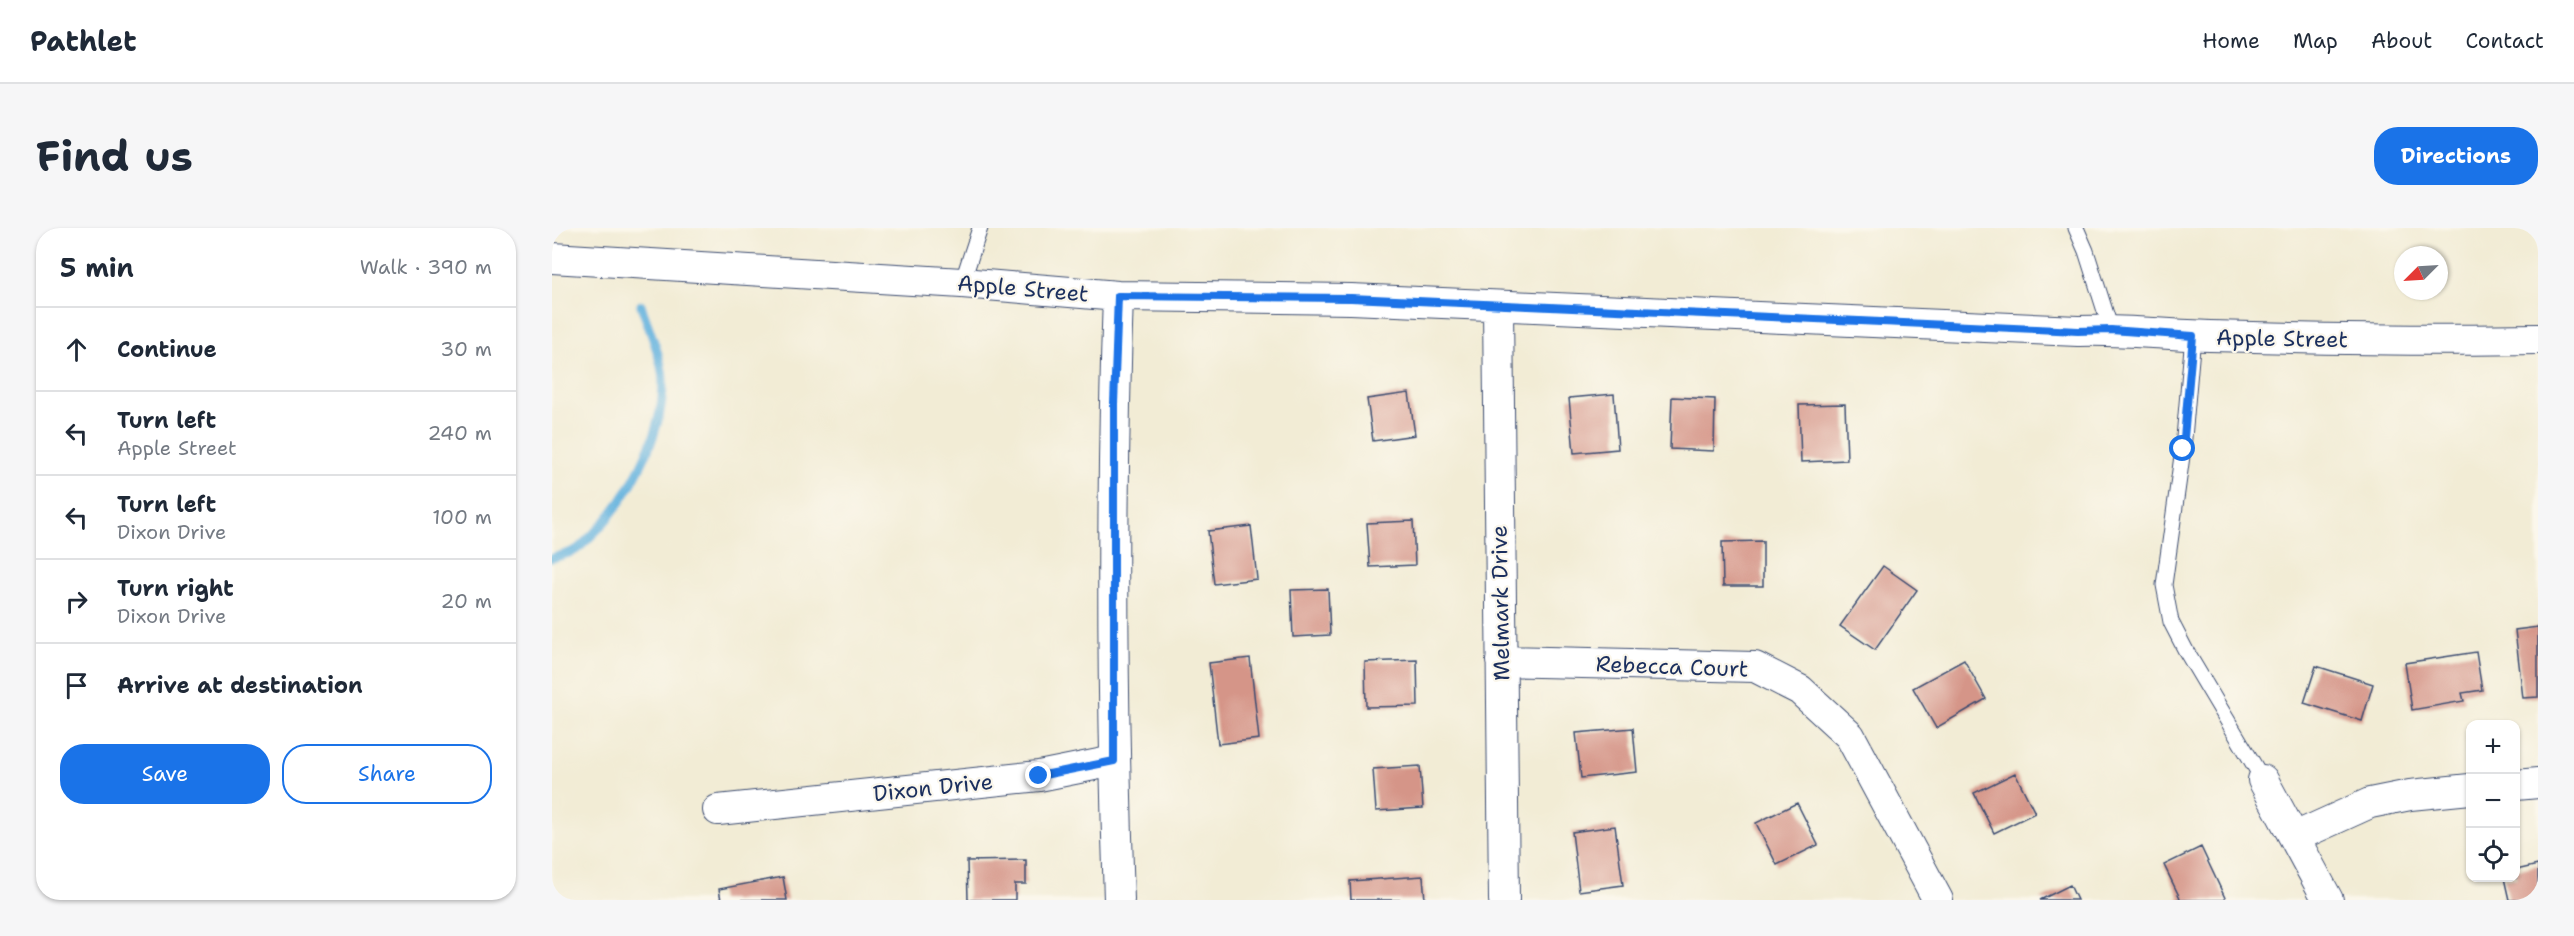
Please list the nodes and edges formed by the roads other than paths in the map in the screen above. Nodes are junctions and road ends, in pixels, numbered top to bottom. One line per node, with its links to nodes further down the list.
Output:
1 (980, 228): 4 (lane)
2 (2076, 228): 7 (lane)
3 (552, 258): 4 (street, Apple Street)
4 (962, 283): 5 (street, Apple Street)
5 (1118, 296): 6 (street, Apple Street); 11 (street)
6 (1498, 306): 7 (street, Apple Street); 10 (street, Melmark Drive)
7 (2111, 330): 8 (street, Apple Street)
8 (2193, 336): 9 (street, Apple Street); 12 (lane)
9 (2538, 339)
10 (1501, 661): 19 (street, Melmark Drive); 20 (street, Rebecca Court)
11 (1114, 761): 16 (street, Dixon Drive); 18 (street)
12 (2264, 780): 17 (street)
13 (2538, 783): 14 (street)
14 (2520, 785)
15 (2466, 789): 17 (street)
16 (718, 810)
17 (2295, 837): 21 (street)
18 (1119, 900)
19 (1504, 900)
20 (1938, 900)
21 (2328, 900)

